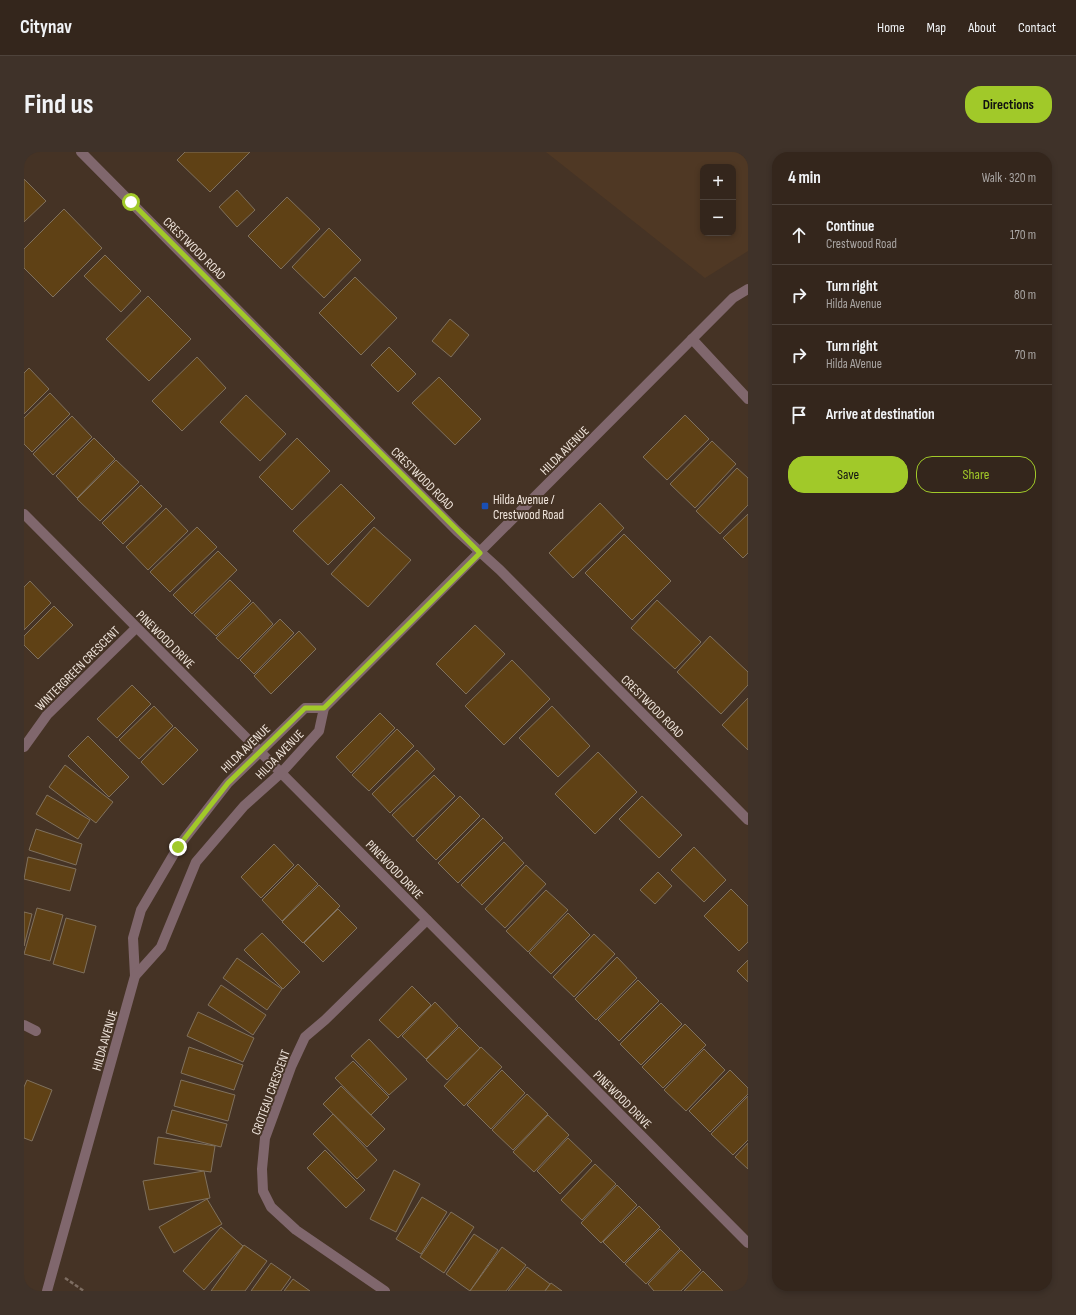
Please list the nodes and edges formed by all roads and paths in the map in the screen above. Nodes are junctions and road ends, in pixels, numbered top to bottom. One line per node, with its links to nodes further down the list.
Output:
1 (81, 152): 6 (street, CRESTWOOD ROAD)
2 (748, 289): 3 (street, HILDA AVENUE)
3 (692, 339): 4 (street); 6 (street, HILDA AVENUE)
4 (748, 398)
5 (24, 514): 7 (street, PINEWOOD DRIVE)
6 (480, 553): 8 (street, HILDA AVENUE); 12 (street, CRESTWOOD ROAD)
7 (136, 628): 9 (street, WINTERGREEN CRESCENT); 10 (street, PINEWOOD DRIVE)
8 (324, 708): 10 (street, HILDA AVENUE); 11 (street, HILDA AVENUE)
9 (24, 747)
10 (261, 751): 11 (street, PINEWOOD DRIVE); 14 (street, HILDA AVENUE)
11 (282, 772): 13 (street, PINEWOOD DRIVE); 14 (street, HILDA AVENUE)
12 (748, 820)
13 (427, 920): 17 (street, PINEWOOD DRIVE); 21 (street, CROTEAU CRESCENT)
14 (135, 976): 19 (street, HILDA AVENUE)
15 (24, 1026): 16 (street)
16 (36, 1031)
17 (748, 1243)
18 (80, 1288): 20 (path)
19 (47, 1291)
20 (84, 1291)
21 (385, 1291)

